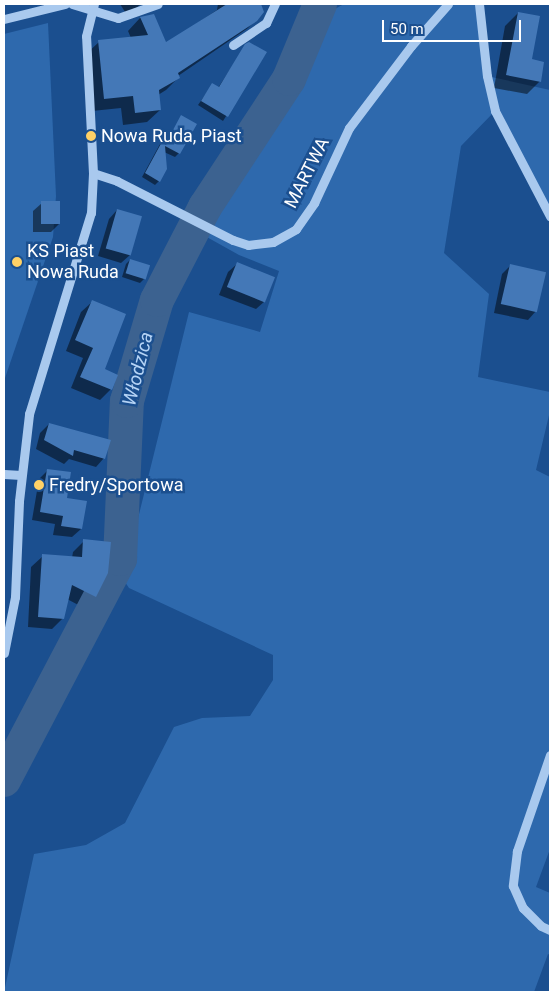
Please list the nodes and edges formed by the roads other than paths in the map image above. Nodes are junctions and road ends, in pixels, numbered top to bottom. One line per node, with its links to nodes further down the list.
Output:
1 (65, 4): 8 (street)
2 (72, 4): 7 (street)
3 (158, 4): 7 (street)
4 (274, 4): 9 (street)
5 (448, 4): 10 (street, MARTWA)
6 (479, 4): 11 (street)
7 (92, 7): 10 (street)
8 (4, 19)
9 (233, 45)
10 (93, 173): 13 (street)
11 (550, 216)
12 (4, 474): 13 (street)
13 (21, 475): 14 (street)
14 (4, 653)
15 (550, 755): 16 (street)
16 (550, 930)

